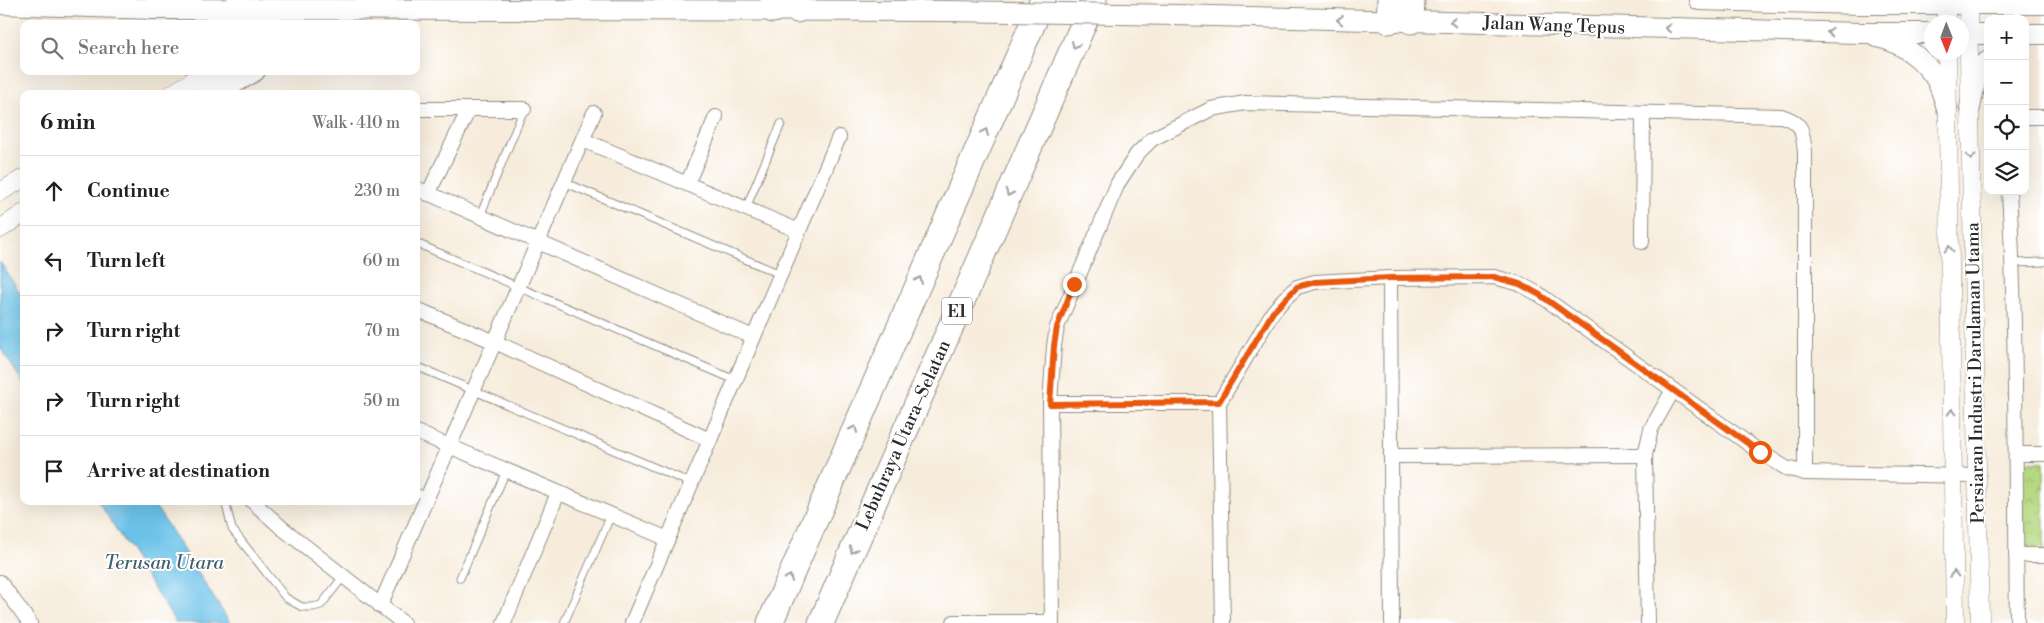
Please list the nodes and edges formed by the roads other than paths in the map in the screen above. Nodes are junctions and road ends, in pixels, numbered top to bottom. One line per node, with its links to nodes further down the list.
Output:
1 (1043, 0): 94 (highway, one-way to 1)
2 (1094, 0): 95 (highway, Lebuhraya Utara–Selatan / E1, one-way to 95)
3 (1699, 0): 12 (main road)
4 (0, 4): 8 (main road)
5 (2044, 4): 7 (main road)
6 (785, 5): 10 (main road, Jalan Wang Tepus); 11 (main road, Jalan Wang Tepus, one-way to 6, bridge)
7 (1968, 5): 12 (main road); 16 (street, Persiaran Industri Darulaman Utama)
8 (152, 9): 9 (main road, Jalan Wang Tepus); 13 (main road)
9 (244, 11): 10 (main road, Jalan Wang Tepus)
10 (347, 11)
11 (1400, 11): 14 (main road, Jalan Wang Tepus, one-way to 11)
12 (1946, 13)
13 (183, 20)
14 (1860, 33): 15 (main road, Jalan Wang Tepus); 24 (main road)
15 (1924, 33)
16 (1972, 34): 25 (street, Persiaran Industri Darulaman Utama)
17 (1946, 60): 24 (street, Persiaran Industri Darulaman Utama)
18 (1984, 65): 25 (main road)
19 (213, 75): 21 (street)
20 (248, 75): 23 (main road)
21 (200, 79): 22 (street)
22 (179, 90)
23 (223, 90)
24 (1947, 108): 72 (street, Persiaran Industri Darulaman Utama, one-way to 24)
25 (1970, 108): 73 (street, Persiaran Industri Darulaman Utama, one-way to 73)
26 (420, 109): 27 (street)
27 (469, 109): 28 (street); 40 (street)
28 (524, 109): 44 (lane)
29 (594, 113): 36 (street)
30 (1644, 114): 47 (street); 62 (street); 71 (street)
31 (716, 117): 39 (street)
32 (2029, 117): 33 (street)
33 (2044, 117)
34 (781, 124): 43 (lane)
35 (839, 137): 45 (street)
36 (583, 140): 38 (street); 39 (street)
37 (20, 180): 41 (street)
38 (564, 182): 46 (street); 51 (lane)
39 (687, 184): 43 (street)
40 (422, 191): 44 (street)
41 (0, 192)
42 (2009, 195): 50 (street)
43 (746, 208): 45 (street)
44 (480, 216): 46 (street)
45 (799, 231): 51 (street)
46 (538, 242): 53 (street); 55 (street)
47 (1642, 242)
48 (420, 245): 53 (lane)
49 (2044, 262): 50 (lane)
50 (2013, 263): 66 (street)
51 (780, 274): 55 (street)
52 (1390, 278): 59 (street); 61 (street); 69 (street)
53 (519, 286): 56 (street); 58 (lane)
54 (420, 311): 56 (street)
55 (753, 337): 58 (street)
56 (495, 342): 60 (street); 64 (street)
57 (420, 368): 60 (lane)
58 (735, 380): 64 (street)
59 (1674, 390): 68 (street); 71 (street)
60 (474, 391): 65 (street); 74 (lane)
61 (1219, 402): 62 (street); 97 (street)
62 (1050, 404): 96 (street)
63 (420, 434): 65 (street)
64 (710, 440): 74 (street)
65 (449, 447): 70 (street); 76 (street)
66 (2016, 454): 67 (street); 83 (street)
67 (2044, 454)
68 (1645, 455): 69 (street); 99 (street)
69 (1392, 456): 98 (street)
70 (506, 471): 75 (street); 85 (lane)
71 (1805, 473): 72 (street)
72 (1953, 476): 73 (street); 100 (street, Persiaran Industri Darulaman Utama, one-way to 72)
73 (1977, 476): 101 (street, Persiaran Industri Darulaman Utama)
74 (691, 483): 81 (street)
75 (558, 493): 80 (street); 91 (street)
76 (422, 495)
77 (226, 505): 84 (lane)
78 (256, 505): 84 (street)
79 (418, 505): 87 (street)
80 (611, 515): 81 (street); 92 (lane)
81 (668, 539): 93 (street)
82 (2044, 555): 83 (street)
83 (2016, 556): 102 (street)
84 (343, 577): 87 (street)
85 (460, 578)
86 (0, 582): 89 (street)
87 (380, 606): 90 (street)
88 (954, 622): 96 (street)
89 (30, 623)
90 (403, 623)
91 (504, 623)
92 (564, 623)
93 (632, 623)
94 (770, 623)
95 (821, 623)
96 (1052, 623)
97 (1223, 623)
98 (1392, 623)
99 (1648, 623)
100 (1955, 623)
101 (1980, 623)
102 (2016, 623)

